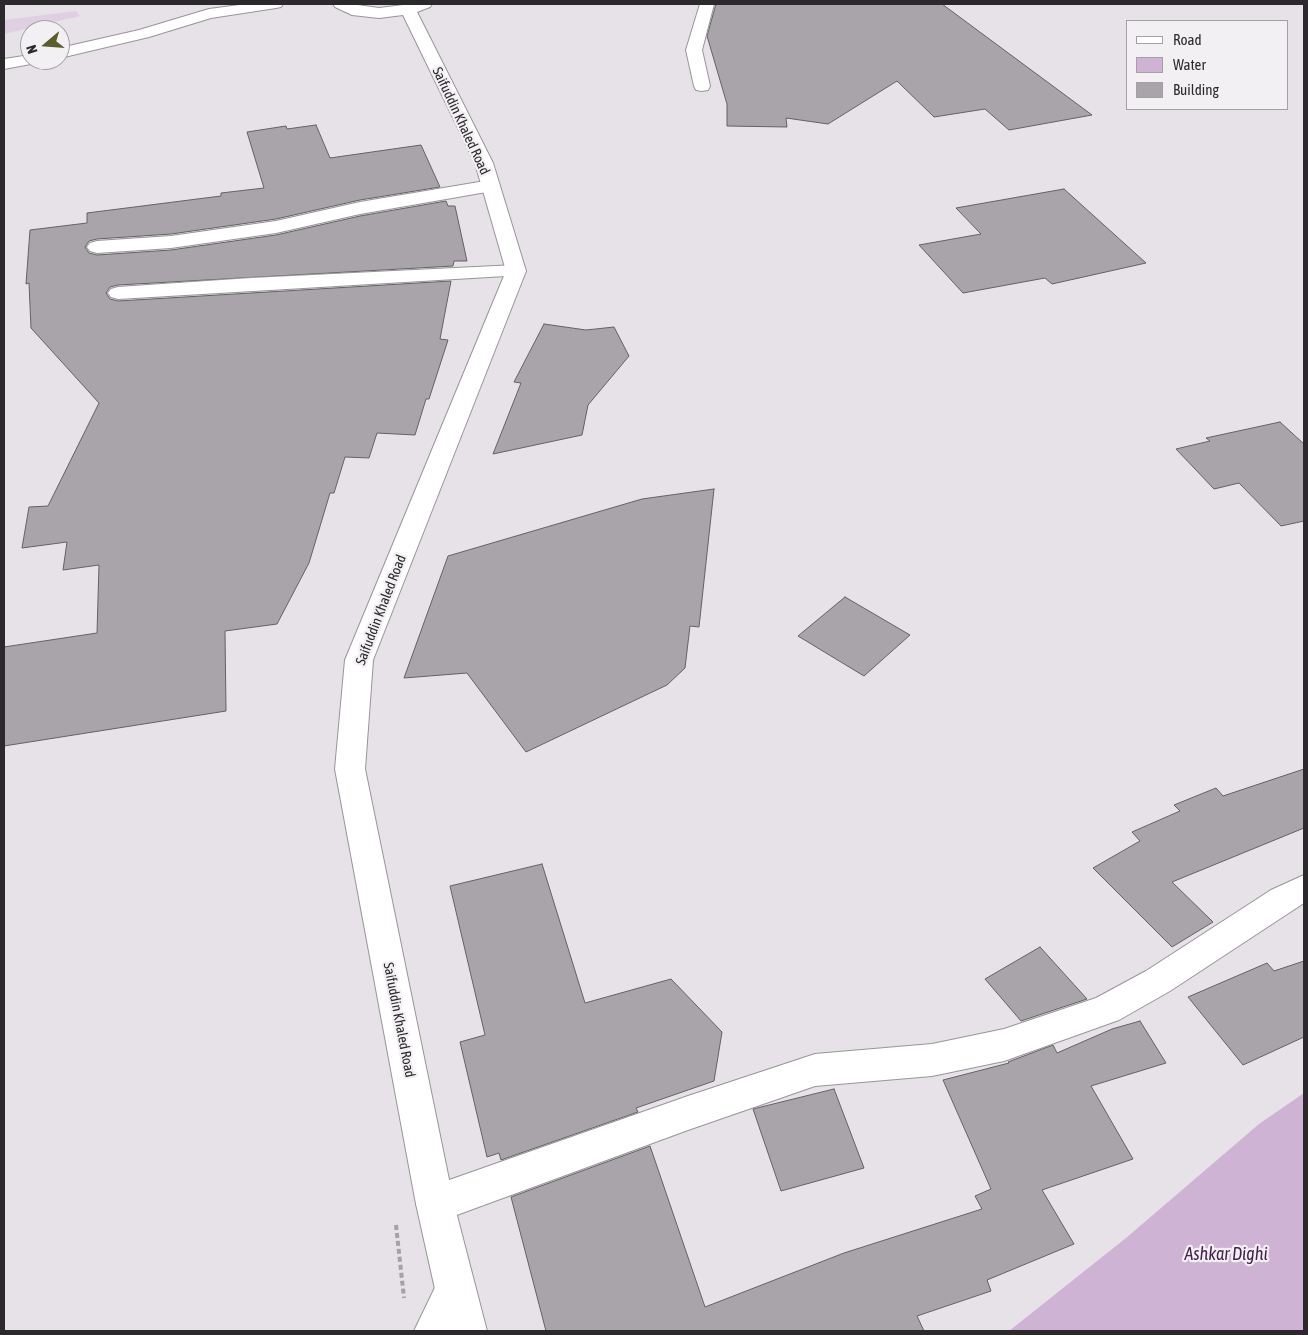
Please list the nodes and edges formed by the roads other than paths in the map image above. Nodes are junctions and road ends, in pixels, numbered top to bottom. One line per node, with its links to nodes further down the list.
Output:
1 (276, 4): 5 (street)
2 (338, 4): 4 (street)
3 (707, 4): 8 (street)
4 (417, 7): 9 (street, Saifuddin Khaled Road)
5 (70, 51)
6 (20, 62): 7 (street)
7 (4, 64)
8 (702, 86)
9 (491, 186): 10 (street); 11 (street, Saifuddin Khaled Road)
10 (97, 246)
11 (516, 271): 12 (street); 14 (street, Saifuddin Khaled Road)
12 (118, 293)
13 (1304, 888): 14 (street)
14 (435, 1204): 15 (street, Saifuddin Khaled Road)
15 (455, 1290): 16 (street); 17 (street, Saifuddin Khaled Road)
16 (434, 1331)
17 (467, 1331)

